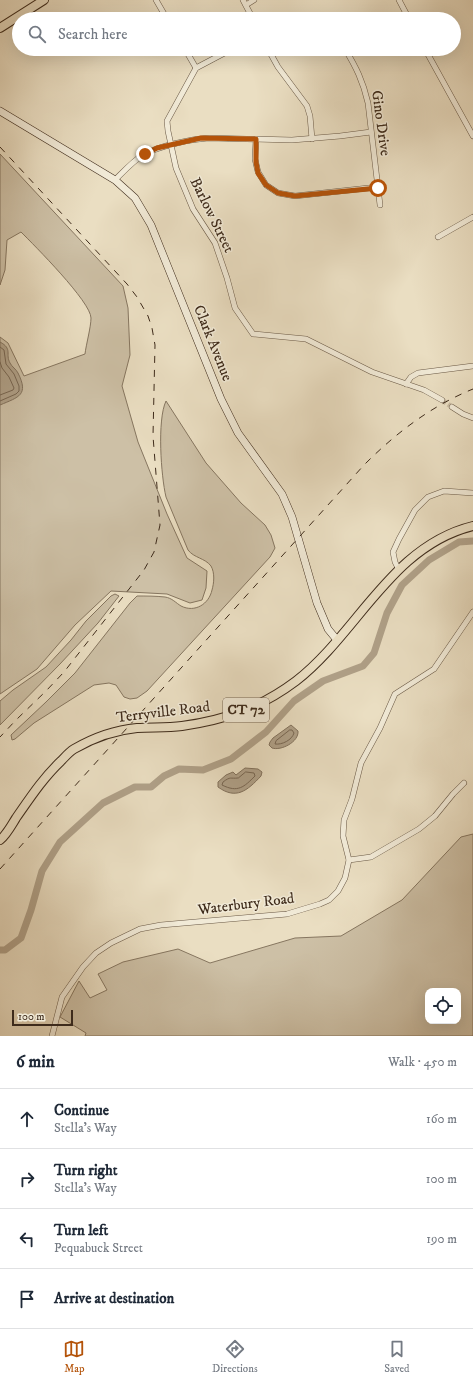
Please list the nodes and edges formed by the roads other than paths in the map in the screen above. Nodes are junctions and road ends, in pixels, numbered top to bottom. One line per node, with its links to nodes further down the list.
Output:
1 (44, 0): 6 (highway)
2 (156, 0): 7 (street)
3 (254, 0): 5 (street)
4 (399, 0): 9 (street)
5 (244, 2): 8 (street)
6 (25, 12)
7 (163, 12)
8 (249, 12)
9 (405, 12)
10 (12, 20): 11 (highway)
11 (0, 28)
12 (189, 56): 17 (street)
13 (219, 56): 17 (street)
14 (272, 56): 22 (street)
15 (349, 56): 19 (street, Gino Drive)
16 (430, 56): 20 (street)
17 (196, 68): 23 (street, Barlow Street)
18 (0, 111): 24 (main road, Clark Avenue)
19 (371, 132): 22 (street); 25 (street, Gino Drive)
20 (473, 136)
21 (256, 139): 22 (street); 23 (street); 25 (street)
22 (312, 139)
23 (171, 145): 24 (street); 30 (street, Barlow Street)
24 (115, 180): 38 (main road, Clark Avenue)
25 (378, 188): 26 (street, Gino Drive)
26 (380, 205)
27 (473, 217): 28 (street)
28 (438, 237)
29 (473, 366): 30 (street)
30 (406, 384): 31 (street, Barlow Street)
31 (442, 400)
32 (452, 407): 33 (street)
33 (473, 418)
34 (473, 493): 36 (street)
35 (473, 526): 36 (highway, Terryville Road / CT 72)
36 (399, 570): 38 (highway, Terryville Road / CT 72)
37 (473, 612): 41 (street, Waterbury Road)
38 (337, 640): 40 (highway, Terryville Road / CT 72)
39 (464, 783): 41 (street)
40 (0, 840)
41 (349, 860): 42 (street, Waterbury Road)
42 (52, 1036)

